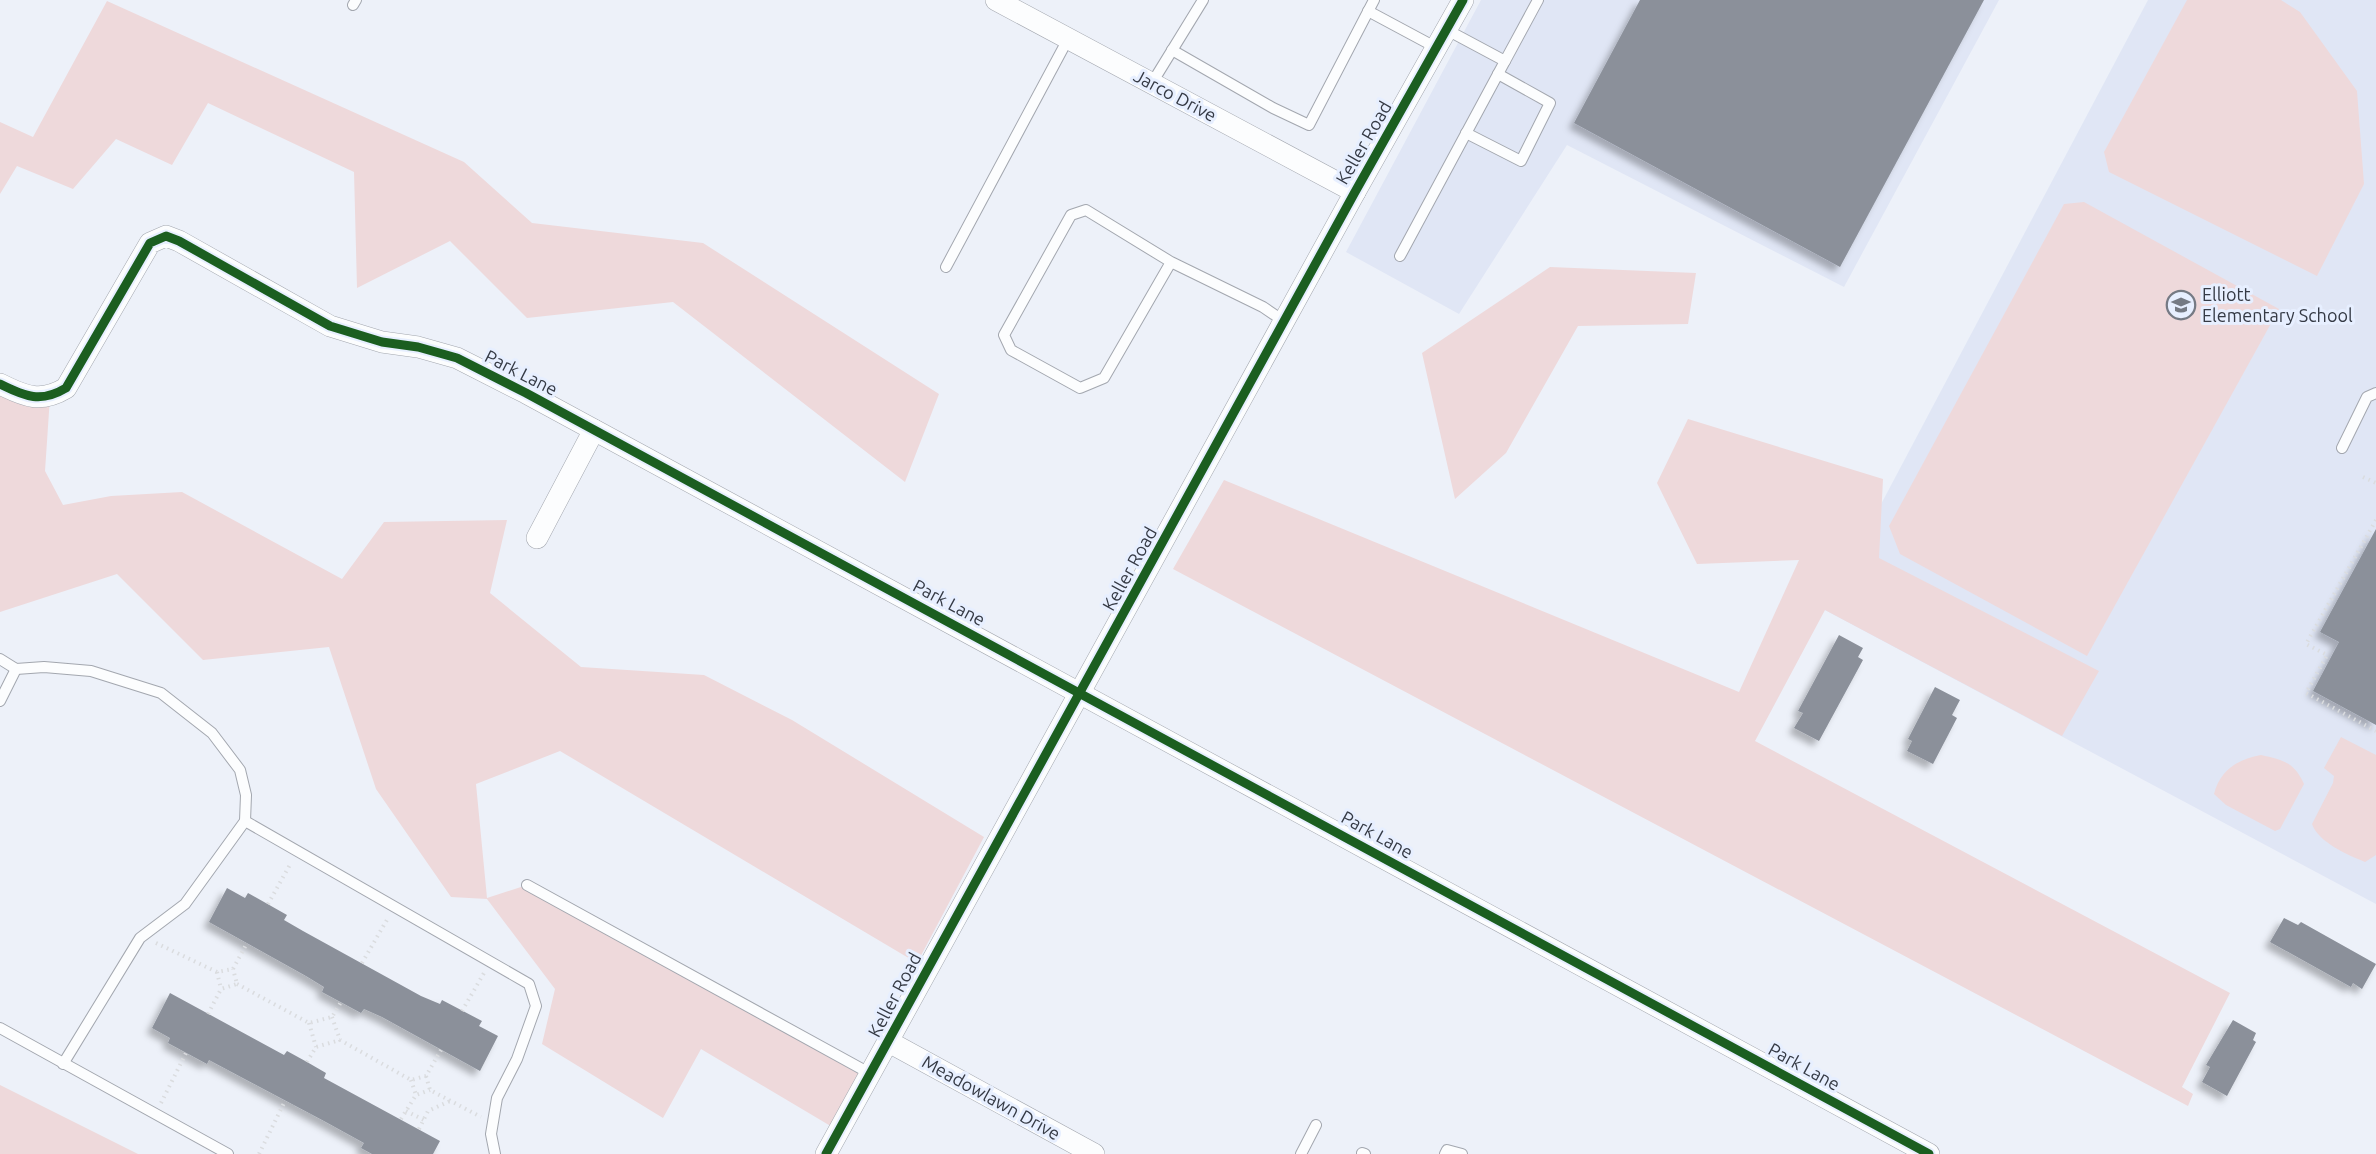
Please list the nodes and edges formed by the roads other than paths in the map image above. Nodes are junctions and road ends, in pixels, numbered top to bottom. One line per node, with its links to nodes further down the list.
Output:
1 (996, 0): 7 (street, Jarco Drive)
2 (1203, 0): 9 (lane)
3 (1374, 0): 6 (lane)
4 (1463, 0): 8 (street, Keller Road)
5 (1538, 0): 10 (lane)
6 (1368, 11): 8 (lane); 9 (lane)
7 (1068, 39): 12 (street, Jarco Drive); 17 (lane)
8 (1442, 39): 10 (lane); 14 (street, Keller Road)
9 (1172, 50): 12 (lane)
10 (1505, 61): 11 (lane)
11 (1498, 74): 13 (lane); 13 (lane)
12 (1152, 83): 14 (street, Jarco Drive)
13 (1466, 133): 15 (lane)
14 (1355, 192): 18 (street, Keller Road)
15 (1400, 256)
16 (1171, 262): 16 (lane); 18 (lane)
17 (946, 267)
18 (1285, 322): 26 (street, Keller Road)
19 (0, 384): 21 (street, Park Lane)
20 (2376, 393): 22 (lane)
21 (594, 430): 23 (street); 26 (street, Park Lane)
22 (2342, 448)
23 (537, 538)
24 (0, 659): 25 (lane)
25 (16, 669): 27 (lane); 28 (lane)
26 (1080, 692): 31 (street, Keller Road); 42 (street, Park Lane)
27 (0, 700)
28 (245, 821): 32 (lane); 36 (lane)
29 (527, 885): 33 (lane)
30 (0, 1028): 32 (lane)
31 (889, 1042): 33 (street, Keller Road); 38 (street, Meadowlawn Drive)
32 (63, 1064): 35 (lane)
33 (871, 1074): 37 (street, Keller Road)
34 (1316, 1125): 39 (lane)
35 (228, 1154)
36 (495, 1154)
37 (826, 1154)
38 (1094, 1154)
39 (1301, 1154)
40 (1445, 1154): 41 (lane)
41 (1462, 1154)
42 (1929, 1154)

